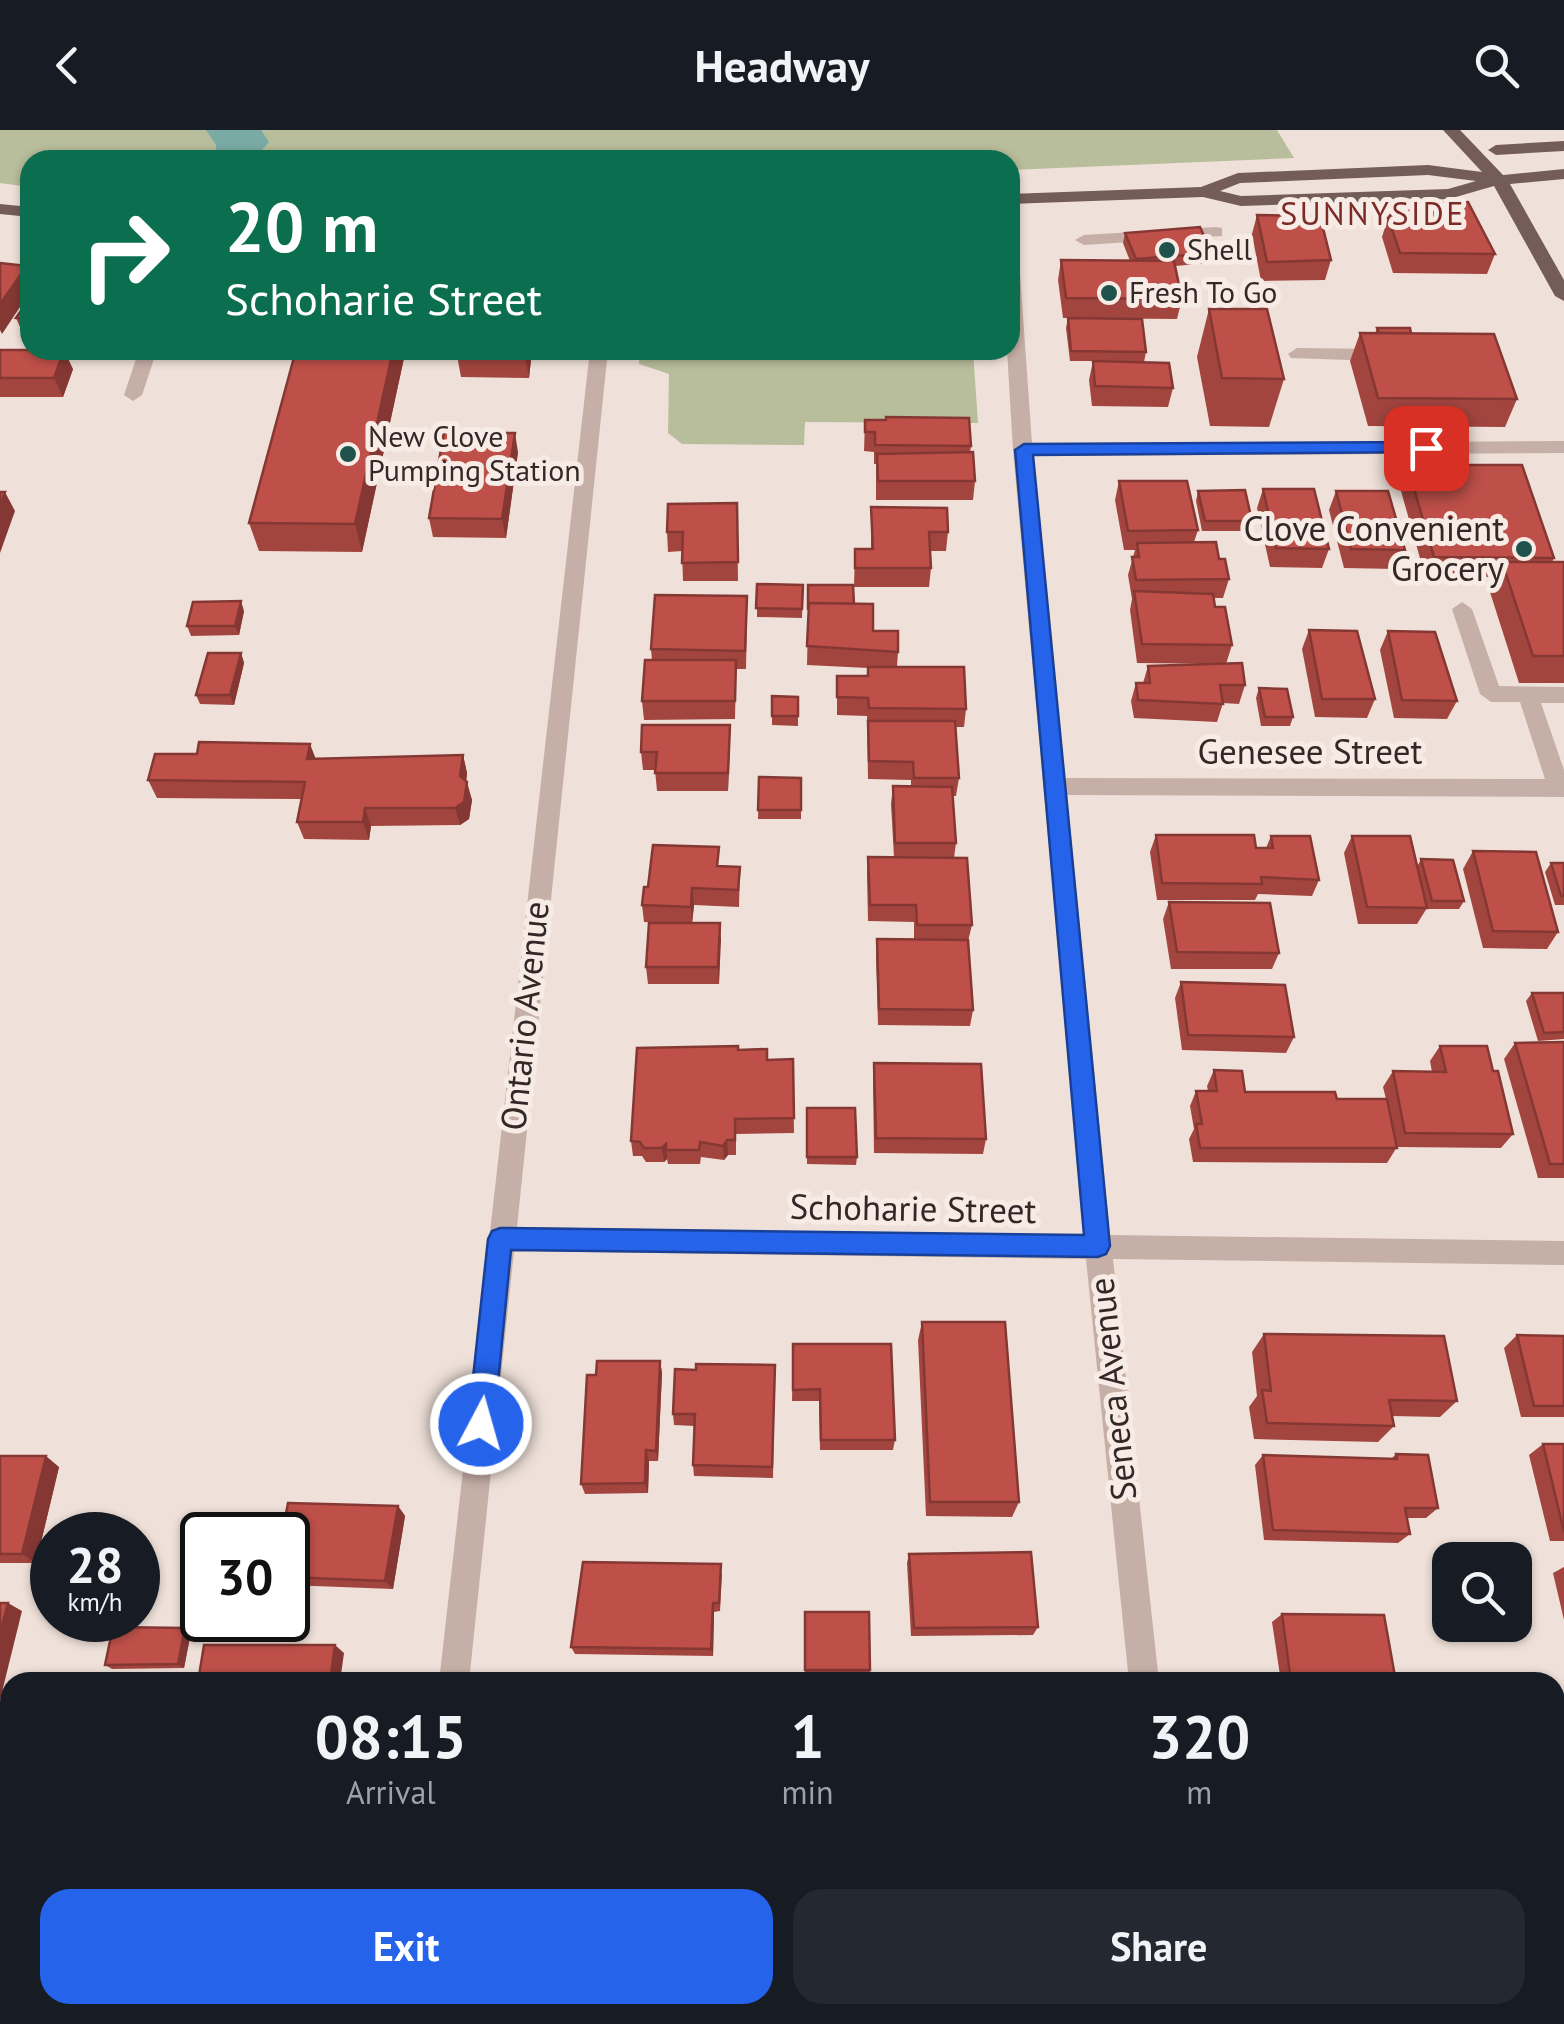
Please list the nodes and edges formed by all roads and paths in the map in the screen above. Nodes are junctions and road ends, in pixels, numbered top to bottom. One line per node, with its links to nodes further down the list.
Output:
1 (1450, 130): 6 (main road)
2 (1489, 130): 4 (main road)
3 (1564, 146): 4 (main road)
4 (1496, 150): 6 (main road)
5 (1564, 174): 6 (main road)
6 (1499, 180): 7 (main road); 10 (main road)
7 (1020, 199)
8 (1216, 232): 9 (street)
9 (1084, 240)
10 (1564, 296)
11 (1296, 349): 12 (street)
12 (1377, 350)
13 (145, 360): 16 (street)
14 (598, 360): 24 (street, Ontario Avenue)
15 (1017, 360): 18 (street, Seneca Avenue)
16 (133, 395)
17 (1564, 447): 18 (street)
18 (1024, 450): 22 (street, Seneca Avenue)
19 (1462, 609): 20 (street)
20 (1528, 695): 21 (street); 23 (street)
21 (1564, 696)
22 (1056, 786): 23 (street, Genesee Street); 25 (street, Seneca Avenue)
23 (1562, 788)
24 (500, 1239): 25 (street, Schoharie Street); 27 (street, Ontario Avenue)
25 (1098, 1246): 26 (street, Schoharie Street); 28 (street, Seneca Avenue)
26 (1564, 1253)
27 (455, 1672)
28 (1143, 1672)

